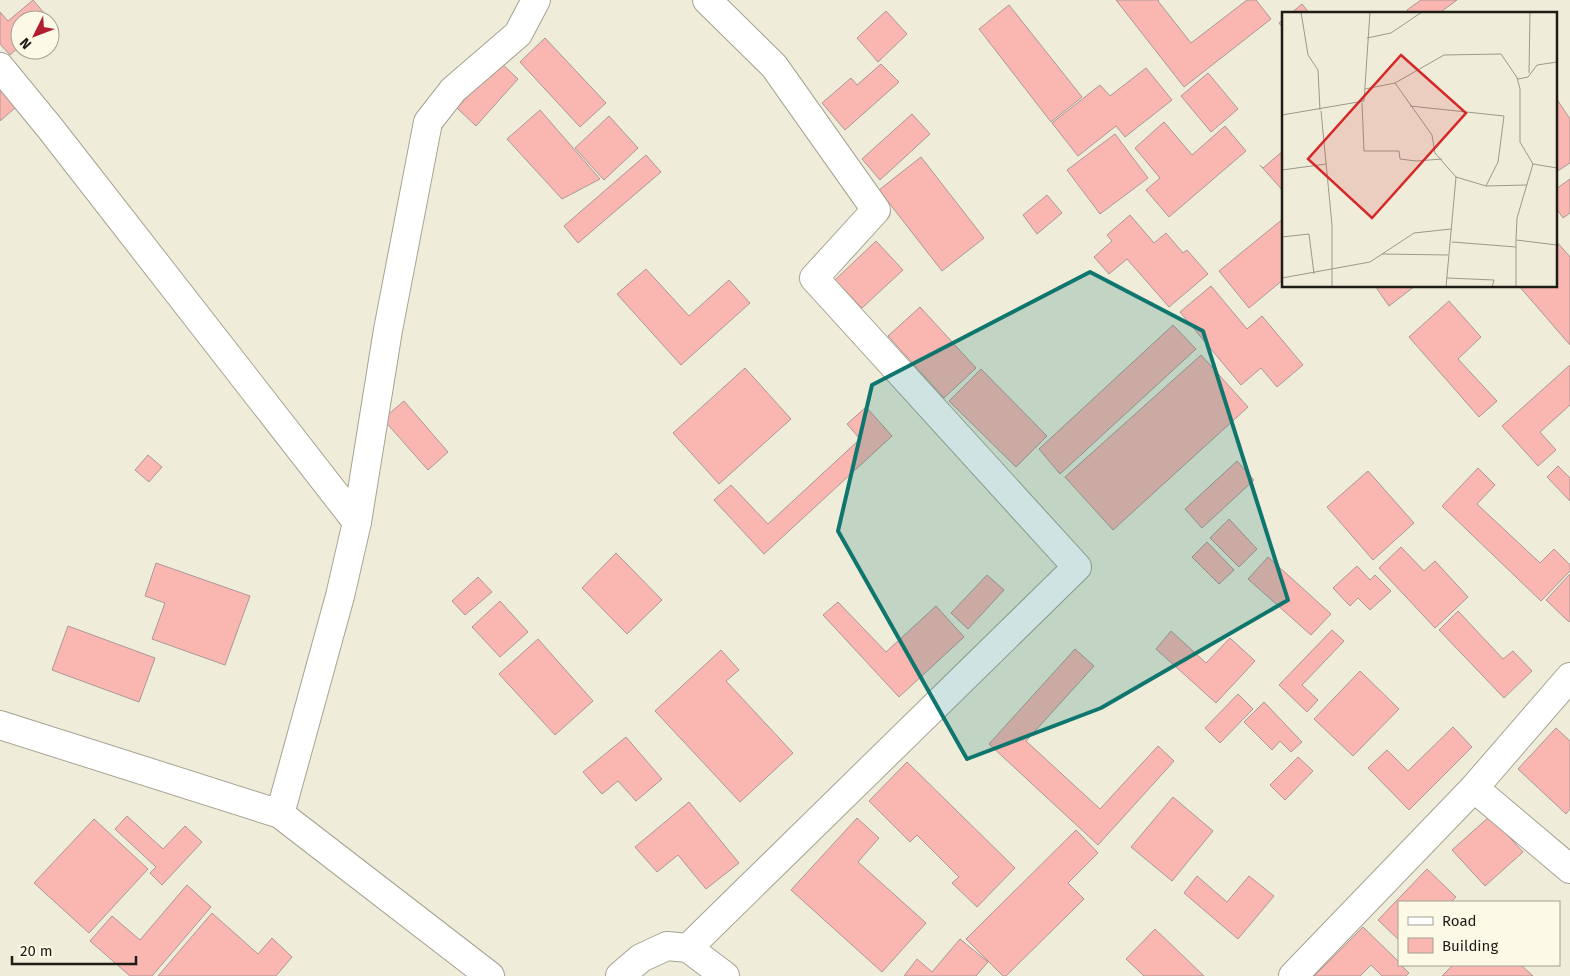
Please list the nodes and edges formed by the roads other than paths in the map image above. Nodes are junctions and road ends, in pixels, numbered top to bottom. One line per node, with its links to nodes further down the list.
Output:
1 (536, 0): 4 (street)
2 (707, 0): 10 (street)
3 (0, 67): 4 (street)
4 (357, 522): 8 (street)
5 (1570, 676): 7 (street)
6 (0, 725): 8 (street)
7 (1474, 788): 9 (street); 14 (street)
8 (280, 814): 11 (street)
9 (1570, 870)
10 (688, 948): 12 (street); 13 (street)
11 (490, 976)
12 (620, 976)
13 (725, 976)
14 (1293, 976)

